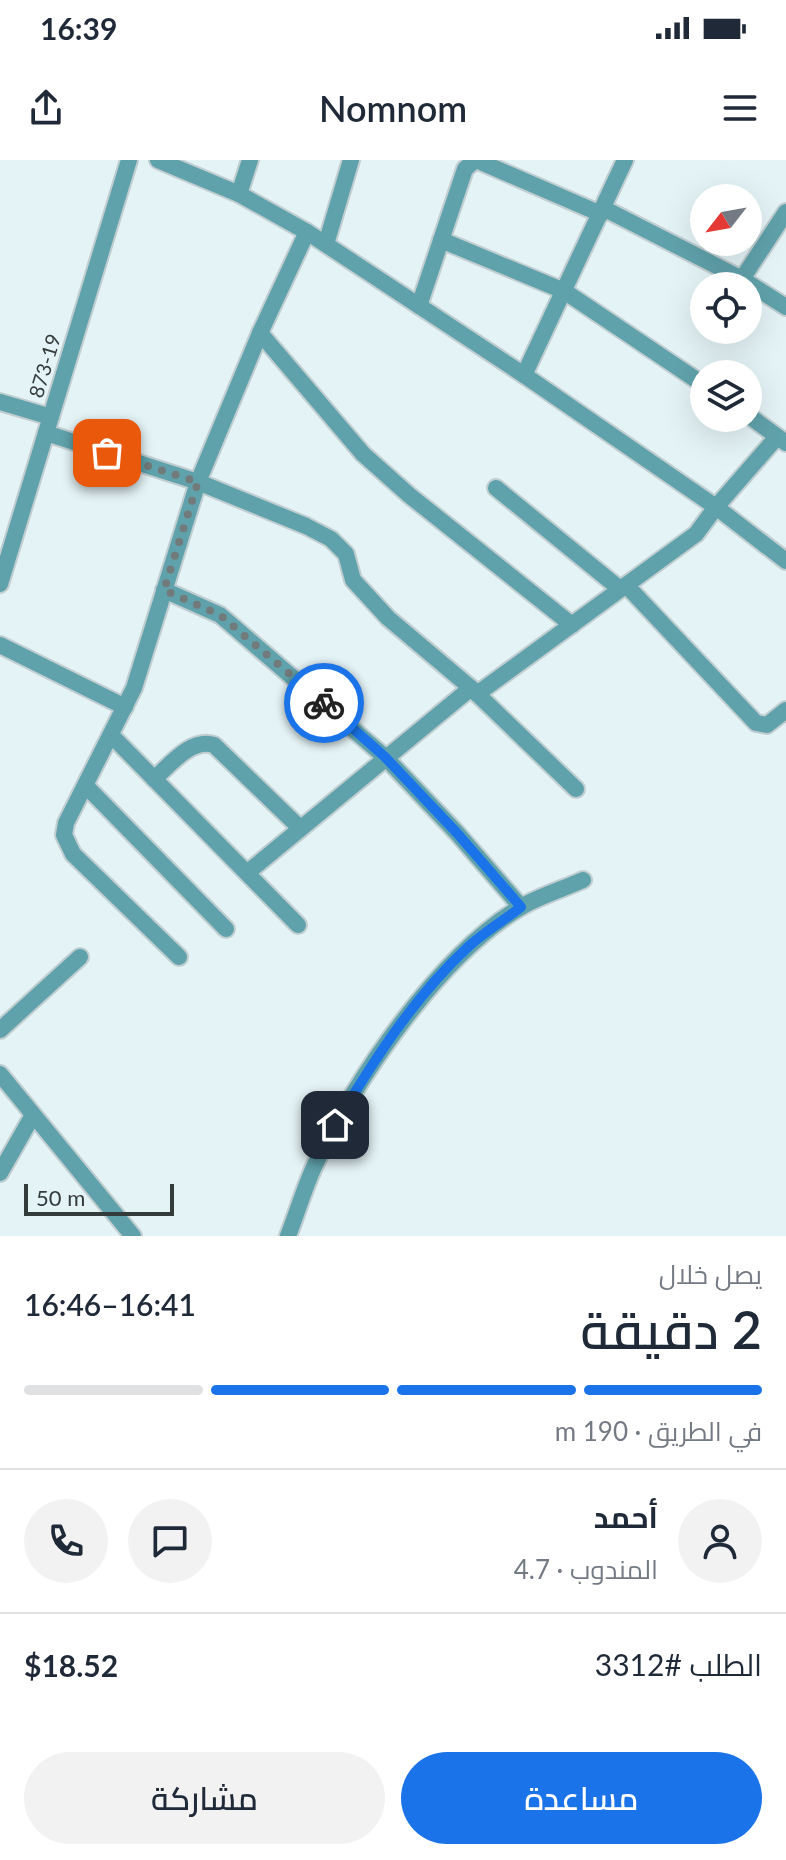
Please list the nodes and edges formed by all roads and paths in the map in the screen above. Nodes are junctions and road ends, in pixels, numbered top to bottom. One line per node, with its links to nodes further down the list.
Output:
1 (129, 160): 23 (street, 873-19)
2 (158, 160): 7 (street)
3 (250, 160): 7 (street)
4 (351, 160): 12 (street)
5 (476, 160): 8 (street); 11 (street)
6 (625, 160): 8 (street)
7 (239, 194): 10 (street)
8 (602, 211): 13 (street); 15 (street)
9 (786, 212): 14 (street)
10 (307, 232): 12 (street); 19 (street)
11 (441, 240): 15 (street); 17 (street)
12 (326, 244): 17 (street)
13 (728, 272)
14 (747, 272)
15 (564, 291): 20 (street); 21 (street)
16 (762, 292): 18 (street)
17 (419, 306): 20 (street)
18 (786, 307)
19 (260, 333): 26 (street); 33 (street)
20 (524, 375): 28 (street)
21 (690, 376)
22 (0, 402): 23 (street)
23 (48, 425): 26 (street); 30 (street, 873-19)
24 (762, 426): 25 (street)
25 (781, 440): 28 (street)
26 (198, 482): 32 (street); 35 (street)
27 (496, 488): 31 (street)
28 (716, 507): 29 (street); 31 (street)
29 (786, 561)
30 (0, 584)
31 (623, 587): 33 (street); 37 (street)
32 (164, 590): 36 (street); 39 (street)
33 (572, 625): 35 (street)
34 (0, 645): 36 (street)
35 (474, 691): 39 (street); 42 (street)
36 (125, 707): 38 (street)
37 (786, 710)
38 (111, 735): 40 (street); 41 (street)
39 (385, 757): 43 (street); 46 (street)
40 (154, 779): 43 (street); 44 (street)
41 (86, 786): 48 (street); 50 (street)
42 (576, 789)
43 (300, 828): 44 (street)
44 (247, 873): 47 (street)
45 (583, 880): 46 (street)
46 (521, 907): 56 (street)
47 (298, 925)
48 (226, 929)
49 (80, 957): 51 (street)
50 (179, 957)
51 (0, 1030)
52 (0, 1074): 53 (street)
53 (33, 1115): 54 (street); 55 (street)
54 (0, 1173)
55 (128, 1234)
56 (288, 1236)

